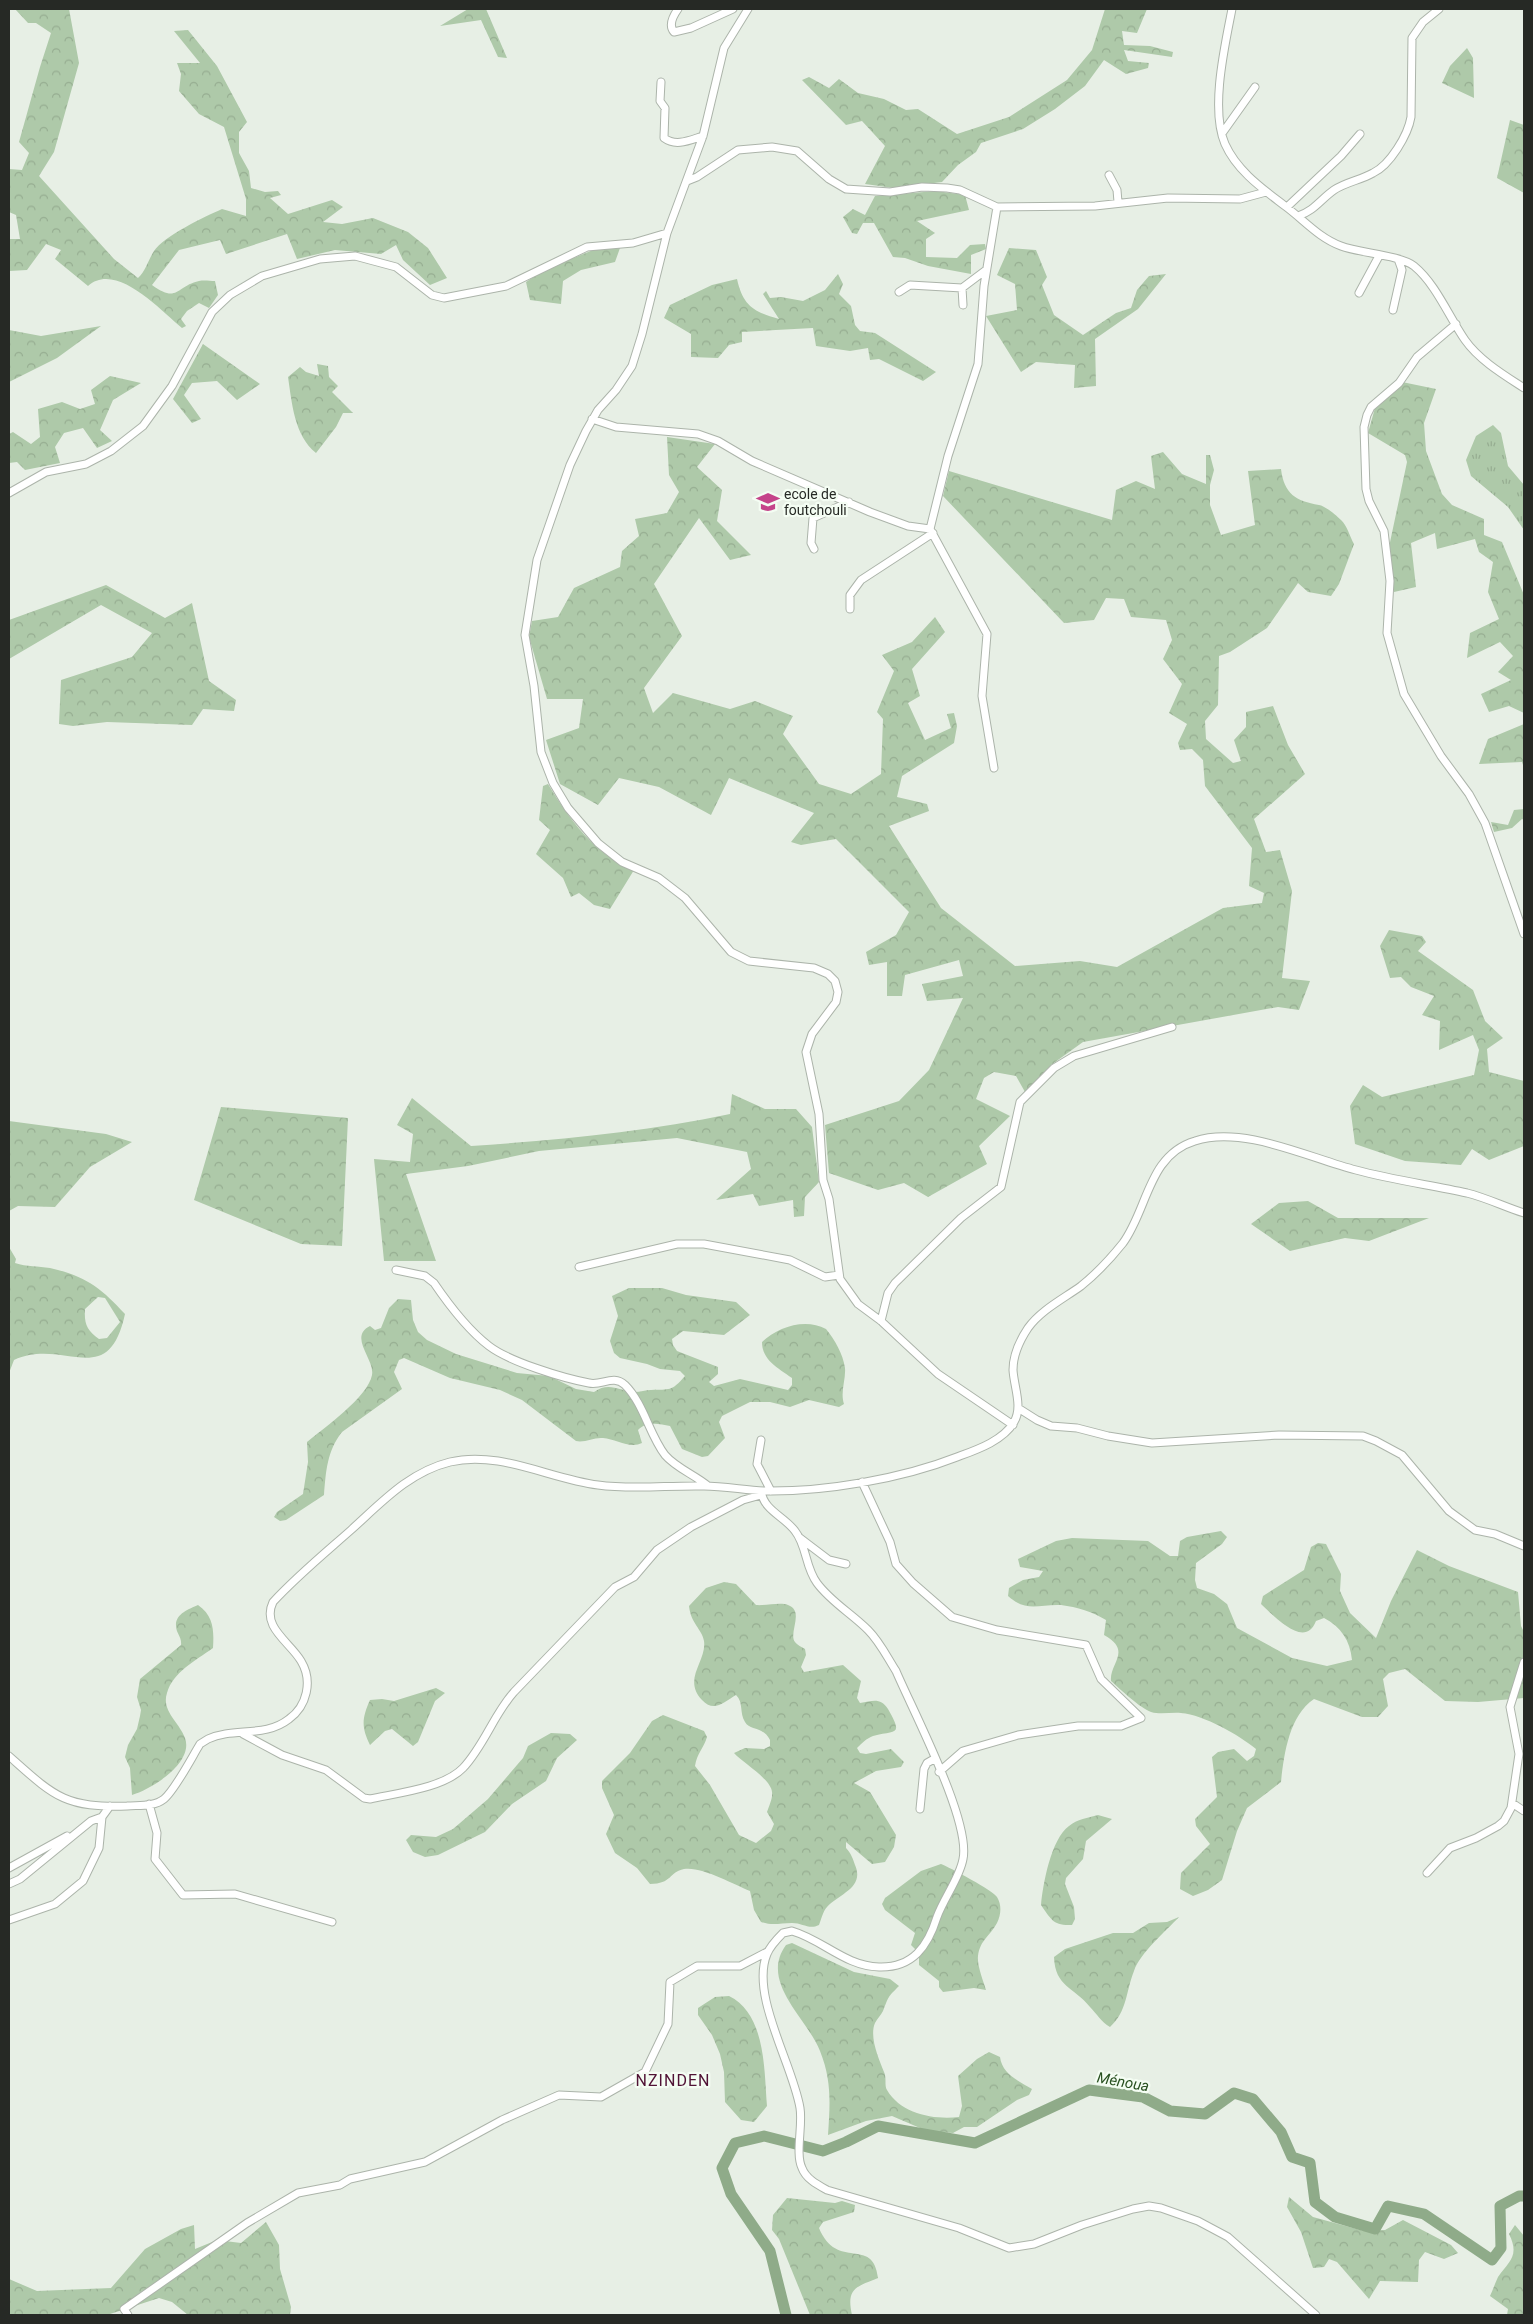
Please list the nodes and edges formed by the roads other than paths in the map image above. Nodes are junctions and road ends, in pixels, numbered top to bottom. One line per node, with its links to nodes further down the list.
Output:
1 (678, 9): 2 (street)
2 (733, 9)
3 (748, 9): 10 (street)
4 (1232, 9): 8 (street)
5 (1439, 9): 17 (street)
6 (661, 82): 10 (street)
7 (1255, 87): 8 (street)
8 (1223, 132): 13 (street)
9 (1360, 134): 15 (street)
10 (703, 136): 12 (street)
11 (1109, 175): 14 (street)
12 (686, 181): 16 (street); 18 (street)
13 (1266, 192): 14 (street); 15 (street)
14 (1118, 202): 16 (street)
15 (1287, 207): 17 (street)
16 (997, 208): 21 (street)
17 (1298, 216): 19 (street)
18 (667, 233): 29 (street); 30 (street)
19 (1379, 256): 20 (street); 24 (street)
20 (1398, 259): 26 (street); 27 (street)
21 (986, 270): 22 (street); 32 (street)
22 (962, 288): 23 (street); 25 (street)
23 (899, 292)
24 (1359, 293)
25 (964, 305)
26 (1393, 310)
27 (1456, 324): 28 (street); 36 (street)
28 (1524, 388)
29 (592, 420): 31 (street); 41 (street)
30 (9, 493)
31 (850, 502): 32 (street); 33 (street)
32 (931, 531): 34 (street); 35 (street)
33 (814, 549)
34 (850, 609)
35 (994, 768)
36 (1524, 934)
37 (1172, 1027): 42 (street)
38 (1524, 1213): 43 (street)
39 (579, 1266): 41 (street)
40 (396, 1270): 47 (street)
41 (839, 1275): 42 (street)
42 (881, 1321): 44 (street)
43 (1018, 1408): 44 (street); 51 (street)
44 (1013, 1425): 46 (street)
45 (761, 1440): 48 (street)
46 (862, 1482): 48 (street); 57 (street)
47 (709, 1486): 49 (street); 54 (street)
48 (771, 1491): 49 (street)
49 (761, 1493): 50 (street); 54 (street)
50 (800, 1537): 52 (street); 56 (street)
51 (1524, 1546)
52 (846, 1564)
53 (1524, 1662): 58 (street)
54 (242, 1734): 59 (street)
55 (9, 1756): 60 (street)
56 (934, 1758): 57 (street); 61 (street)
57 (940, 1772): 70 (street)
58 (1512, 1803): 62 (street); 66 (street)
59 (149, 1804): 60 (street); 69 (street)
60 (110, 1806): 63 (street)
61 (920, 1809)
62 (1524, 1811)
63 (102, 1817): 64 (street); 68 (street)
64 (89, 1824): 65 (street); 67 (street)
65 (9, 1868)
66 (1427, 1873)
67 (9, 1884)
68 (9, 1920)
69 (332, 1922)
70 (767, 1952): 71 (street); 72 (street)
71 (128, 2315)
72 (1316, 2315)

